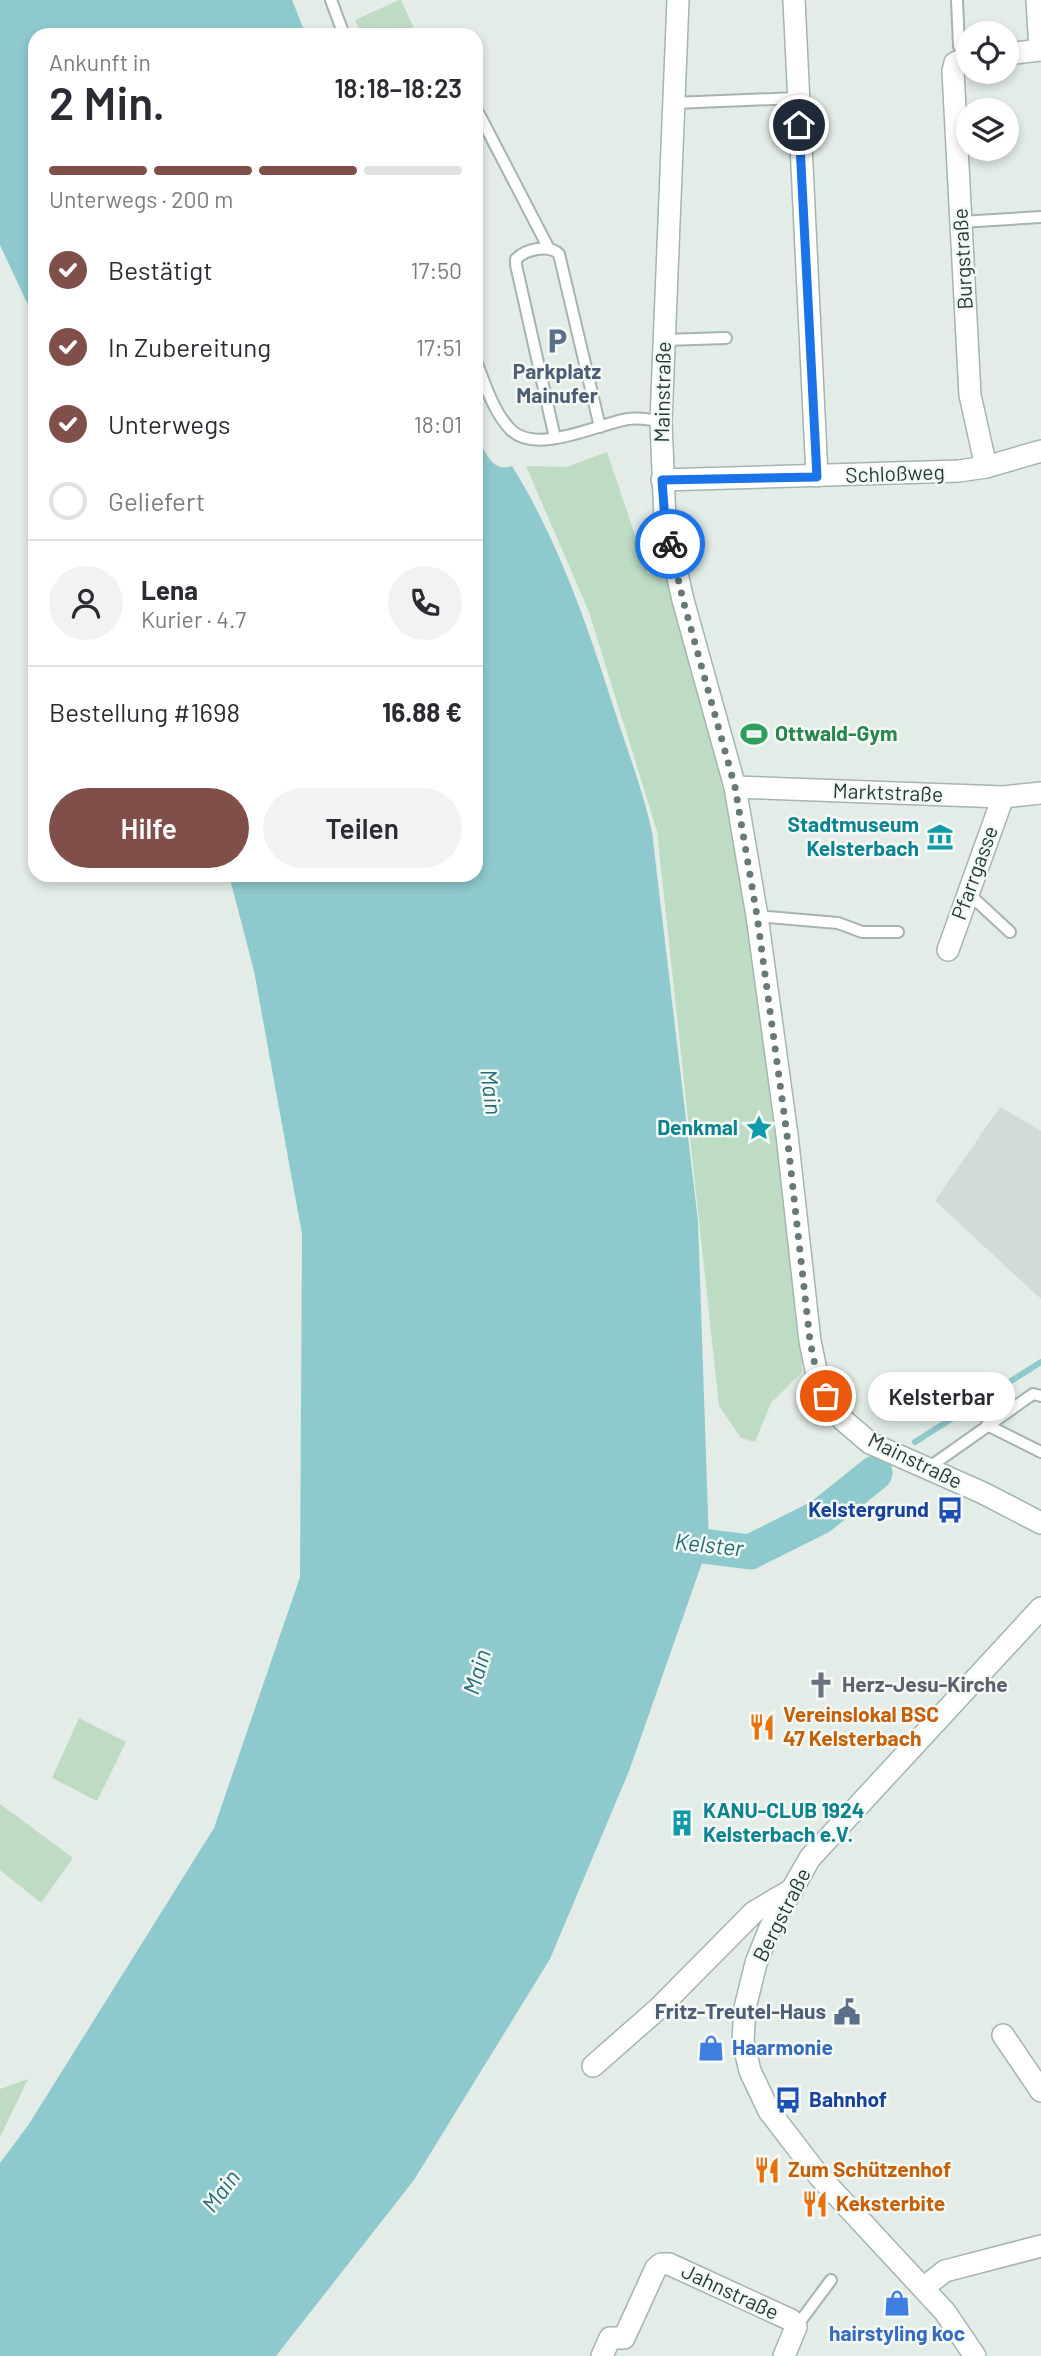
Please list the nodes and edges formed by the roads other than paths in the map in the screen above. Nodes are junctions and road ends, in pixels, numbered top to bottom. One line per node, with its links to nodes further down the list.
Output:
1 (331, 0): 7 (lane)
2 (678, 0): 12 (street, Mainstraße)
3 (794, 0): 11 (street)
4 (957, 0): 6 (lane)
5 (1037, 0): 8 (street)
6 (958, 21)
7 (341, 28)
8 (1040, 50): 9 (street)
9 (1019, 52)
10 (956, 62): 15 (street, Burgstraße)
11 (798, 98): 12 (lane); 25 (street)
12 (673, 103): 18 (street, Mainstraße)
13 (483, 122): 16 (lane)
14 (1041, 217): 15 (lane)
15 (961, 222): 24 (street, Burgstraße)
16 (548, 247): 21 (lane); 22 (lane)
17 (726, 338): 18 (lane)
18 (664, 340): 20 (street, Mainstraße)
19 (483, 378): 22 (lane)
20 (661, 421): 21 (lane); 26 (street, Mainstraße)
21 (600, 426): 22 (lane)
22 (555, 438)
23 (1041, 452): 24 (street, Schloßweg)
24 (986, 467): 25 (street, Schloßweg)
25 (817, 477): 26 (street, Schloßweg)
26 (662, 480): 27 (street, Mainstraße)
27 (735, 787): 29 (street, Marktstraße); 31 (street, Mainstraße)
28 (1041, 793): 29 (street, Marktstraße)
29 (1003, 797): 30 (street, Pfarrgasse)
30 (968, 893): 33 (lane); 34 (street, Pfarrgasse)
31 (757, 916): 32 (lane); 38 (street, Mainstraße)
32 (898, 932)
33 (1010, 932)
34 (948, 950)
35 (1041, 1395): 36 (lane)
36 (987, 1425): 37 (lane); 38 (lane)
37 (1041, 1452)
38 (928, 1468): 39 (street, Mainstraße)
39 (1041, 1523)
40 (1041, 1608): 41 (street, Bergstraße)
41 (793, 1889): 43 (street); 47 (street, Bergstraße)
42 (1003, 2035): 44 (street)
43 (593, 2066)
44 (1041, 2091)
45 (1041, 2246): 47 (street)
46 (831, 2280): 48 (lane)
47 (923, 2288): 51 (street, Bergstraße)
48 (796, 2327): 49 (street, Jahnstraße); 50 (street, Jahnstraße)
49 (602, 2356)
50 (785, 2356)
51 (975, 2356)

